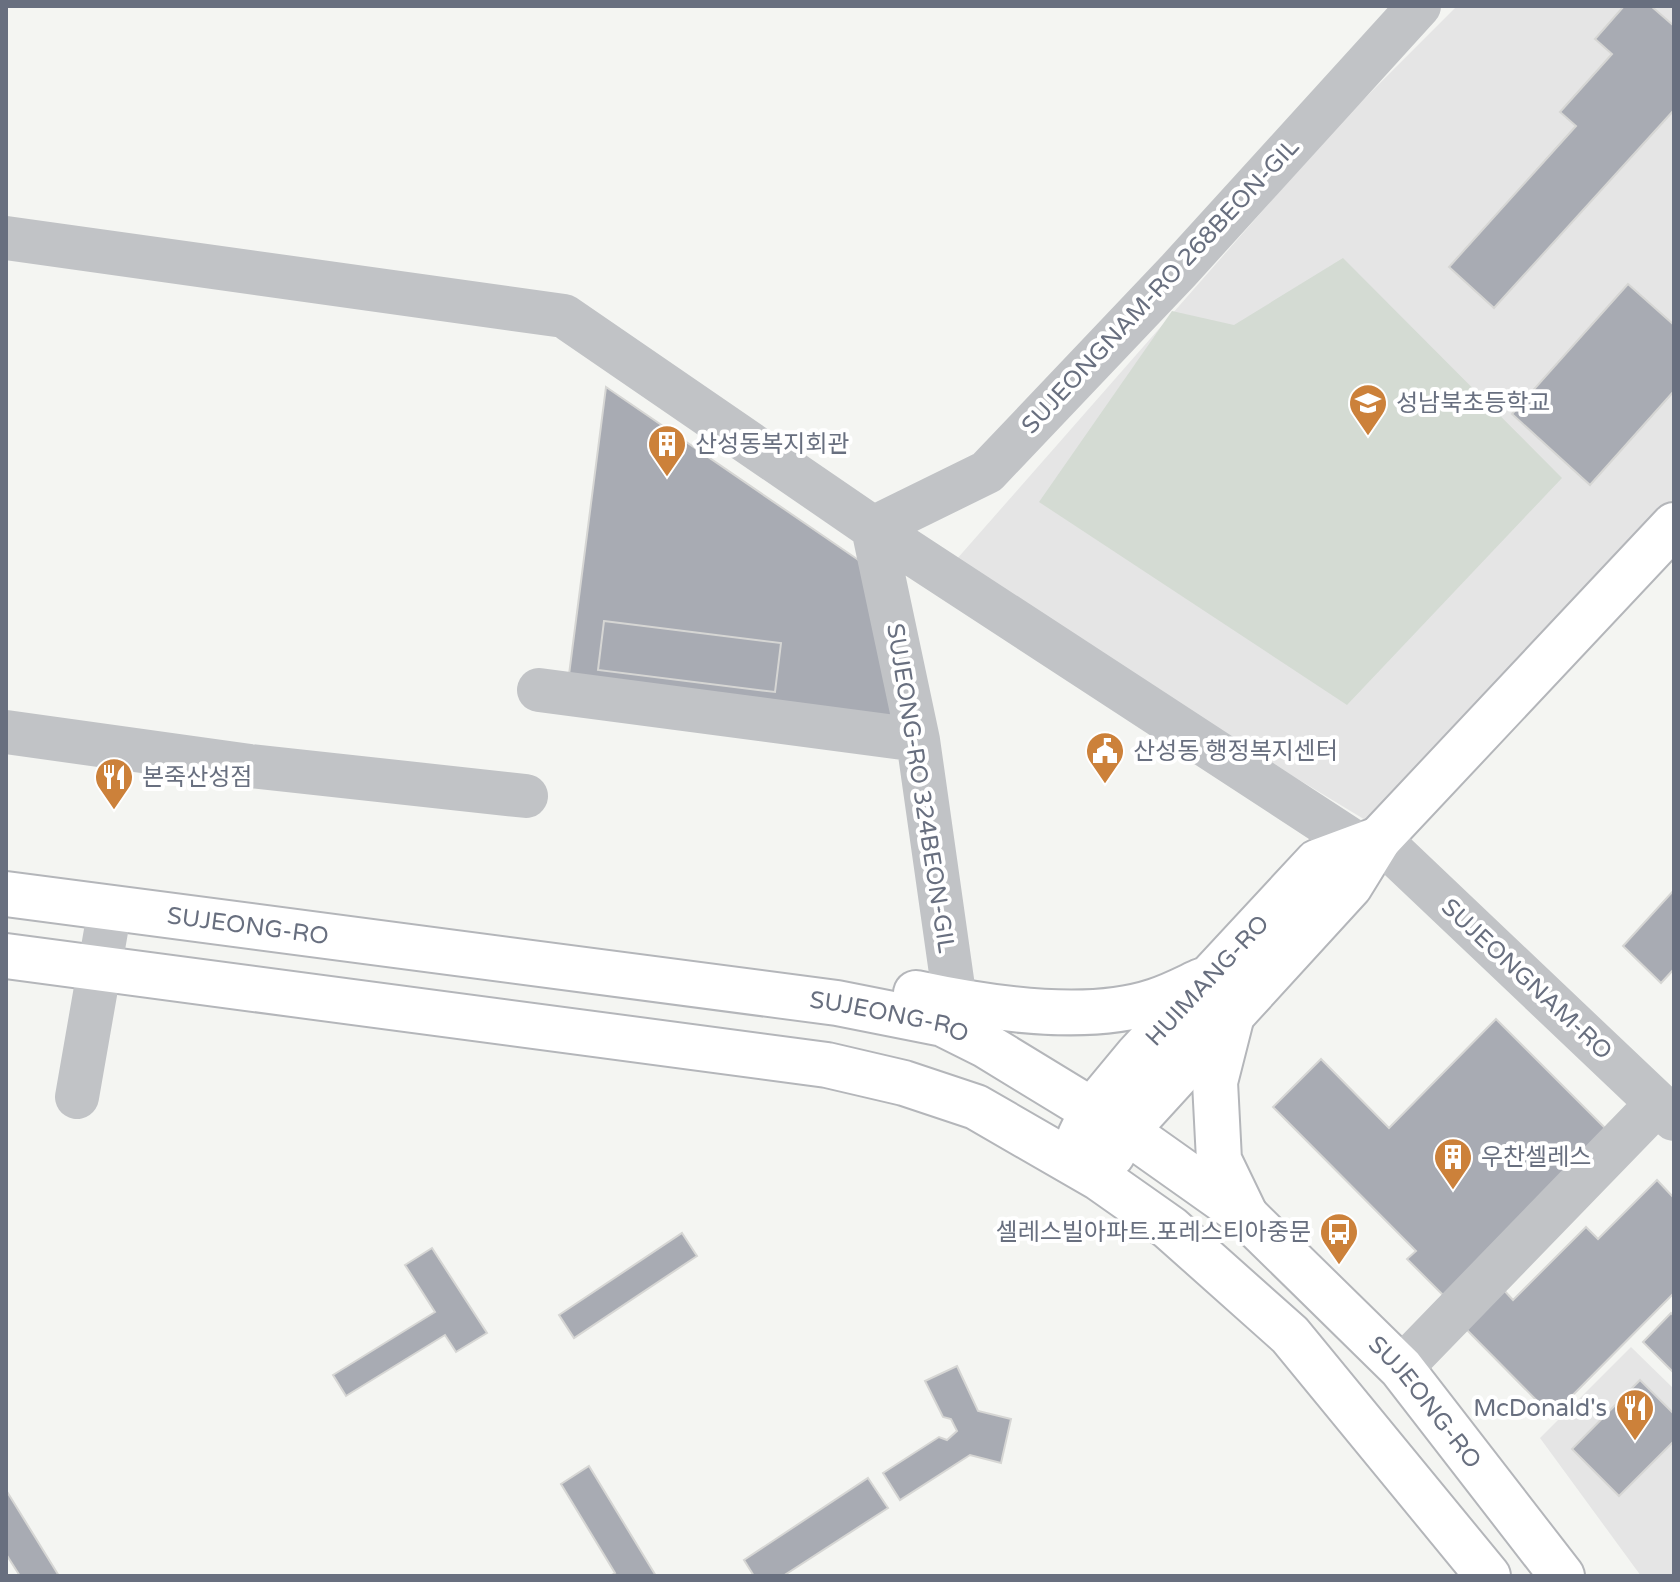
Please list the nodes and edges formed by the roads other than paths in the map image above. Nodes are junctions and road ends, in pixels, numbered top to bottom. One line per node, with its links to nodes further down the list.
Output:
1 (1419, 6): 4 (street, SUJEONGNAM-RO 268BEON-GIL)
2 (6, 238): 4 (street, SUJEONGNAM-RO)
3 (1674, 525): 9 (main road, HUIMANG-RO)
4 (873, 528): 7 (street, SUJEONG-RO 324BEON-GIL); 9 (street, SUJEONGNAM-RO)
5 (539, 690): 7 (street)
6 (6, 732): 8 (street)
7 (918, 740): 16 (street, SUJEONG-RO 324BEON-GIL)
8 (526, 796)
9 (1369, 843): 14 (main road, HUIMANG-RO); 17 (main road, HUIMANG-RO); 19 (street, SUJEONGNAM-RO)
10 (6, 894): 11 (main road, SUJEONG-RO)
11 (110, 908): 13 (street); 15 (main road, SUJEONG-RO)
12 (6, 956): 13 (main road)
13 (102, 970): 18 (street); 21 (main road)
14 (1210, 977): 16 (main road); 20 (main road, HUIMANG-RO)
15 (799, 998): 16 (main road); 20 (main road, SUJEONG-RO)
16 (955, 1001)
17 (1232, 1014): 20 (main road, HUIMANG-RO); 22 (main road)
18 (77, 1097)
19 (1666, 1112): 23 (street)
20 (1110, 1120): 21 (main road, HUIMANG-RO); 22 (main road, SUJEONG-RO)
21 (1083, 1169): 24 (main road)
22 (1246, 1216): 23 (main road, SUJEONG-RO)
23 (1401, 1368): 25 (main road, SUJEONG-RO)
24 (1488, 1576)
25 (1562, 1576)

